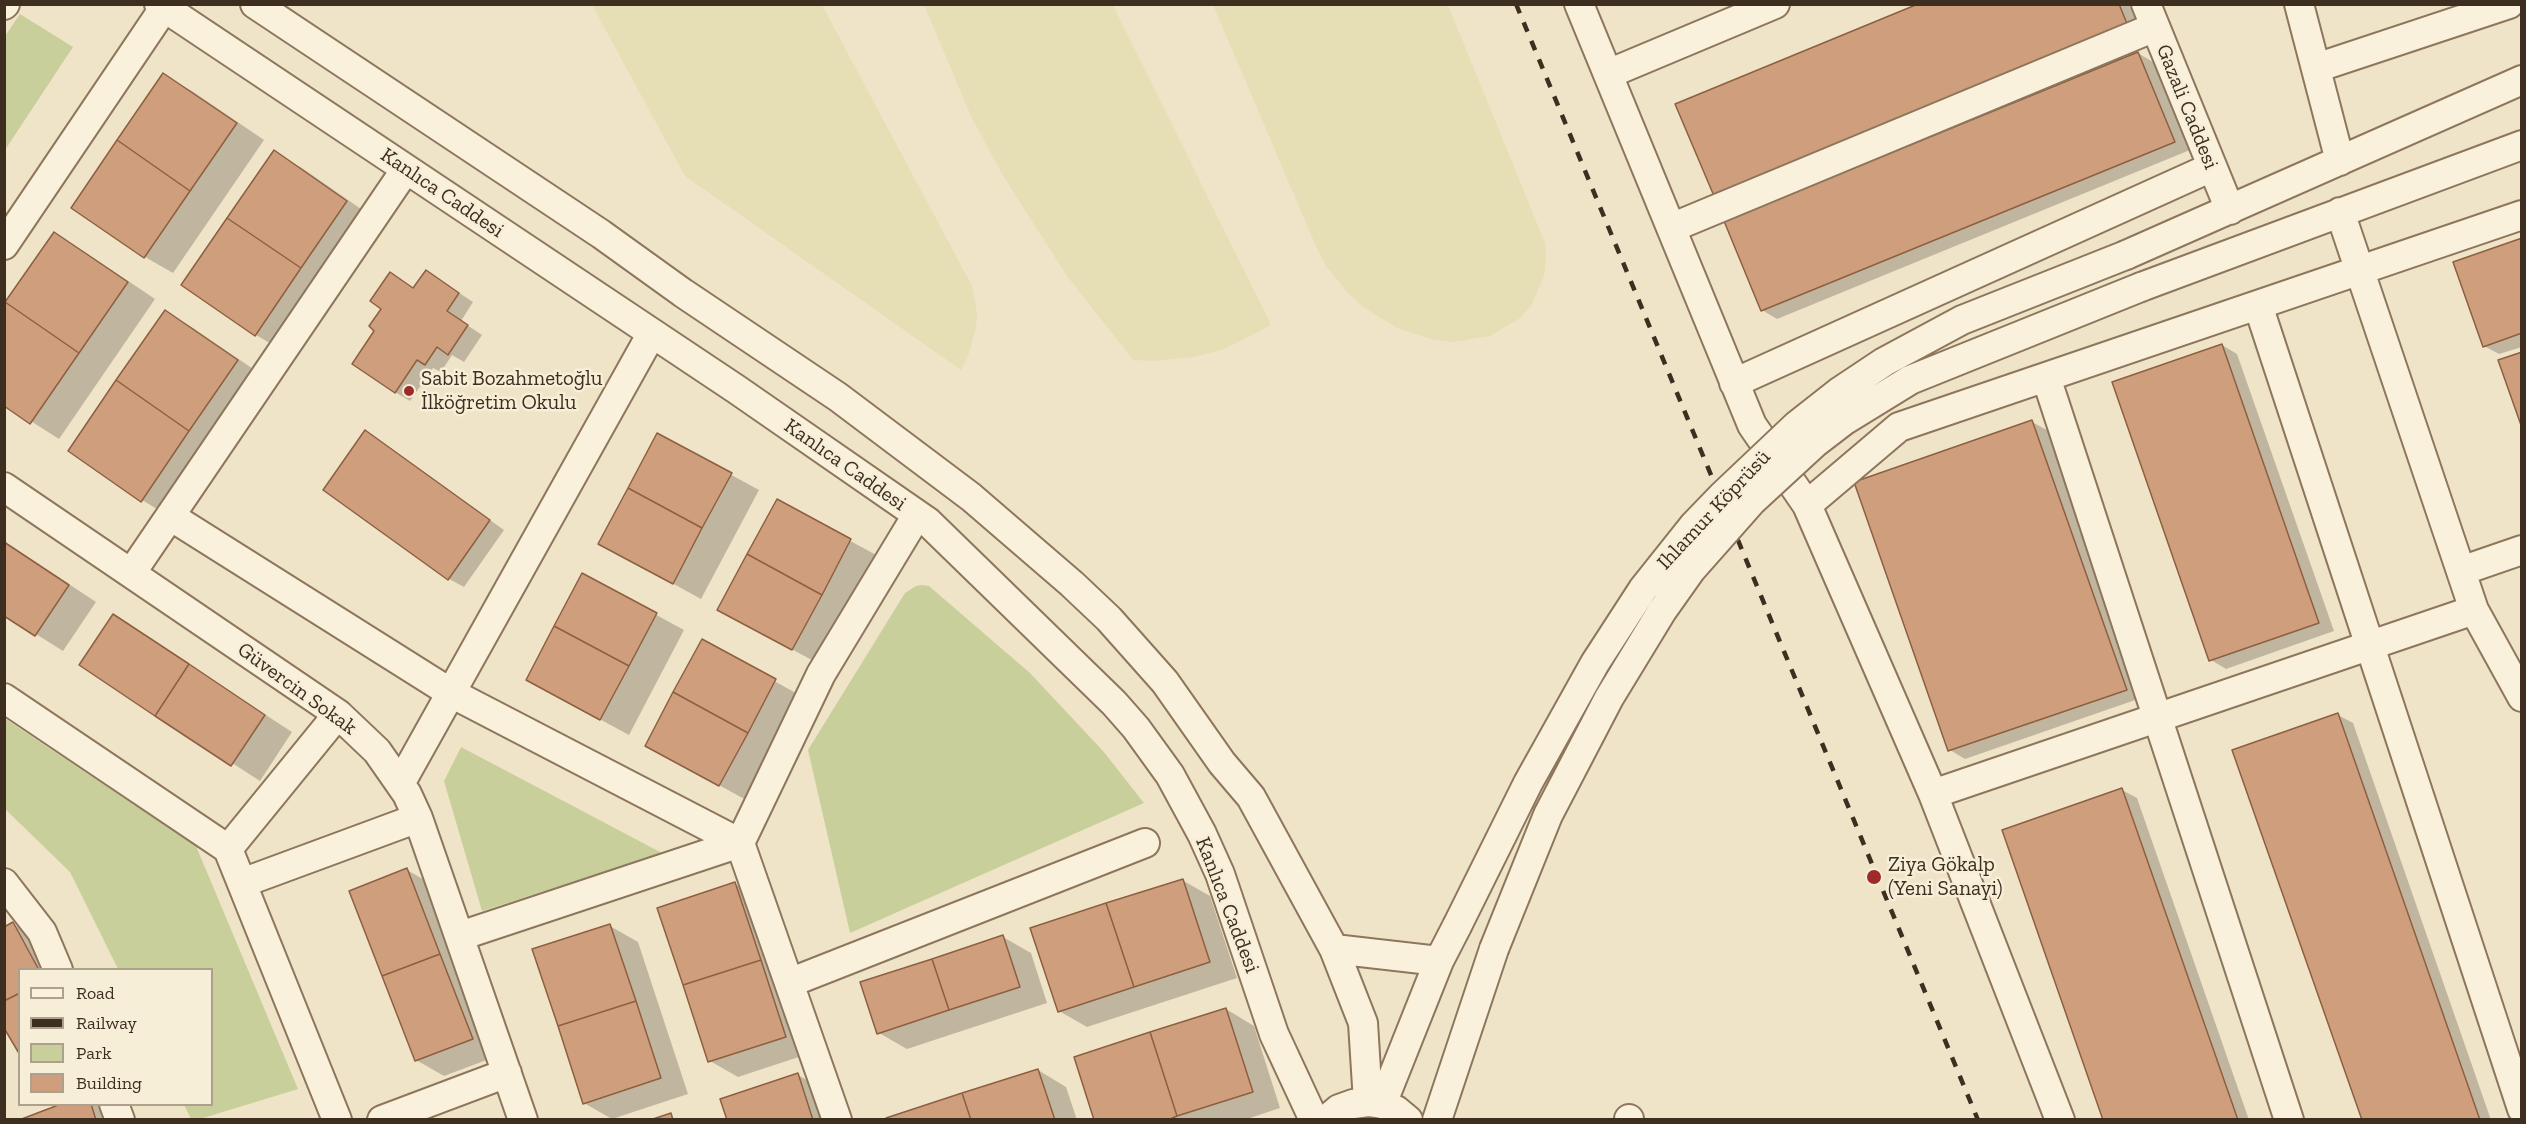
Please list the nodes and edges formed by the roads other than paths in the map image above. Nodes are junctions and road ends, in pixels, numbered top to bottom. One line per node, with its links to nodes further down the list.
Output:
1 (255, 4): 48 (street)
2 (1579, 4): 9 (street)
3 (1775, 4): 9 (street)
4 (2299, 4): 8 (street)
5 (2509, 4): 8 (street)
6 (162, 6): 14 (street, Kanlıca Caddesi); 19 (street)
7 (2150, 16): 13 (street, Gazali Caddesi); 18 (street)
8 (2316, 68): 12 (street)
9 (1608, 74): 18 (street)
10 (2522, 80): 12 (street, Ihlamur Köprüsü)
11 (2522, 144): 16 (street, Ihlamur Köprüsü)
12 (2340, 161): 15 (street, Ihlamur Köprüsü)
13 (2212, 167): 15 (street, Gazali Caddesi); 24 (street)
14 (406, 169): 22 (street, Kanlıca Caddesi); 28 (street)
15 (2229, 210): 49 (street, Ihlamur Köprüsü, bridge)
16 (2340, 212): 20 (street); 62 (street, Ihlamur Köprüsü, bridge)
17 (2522, 214): 20 (street)
18 (1671, 228): 24 (street)
19 (4, 246)
20 (2360, 270): 21 (street); 30 (street)
21 (2258, 304): 23 (street); 33 (street)
22 (652, 333): 27 (street, Kanlıca Caddesi); 34 (street)
23 (2046, 377): 26 (street); 38 (street)
24 (1734, 383): 26 (street)
25 (4, 487): 31 (street, Güvercin Sokak)
26 (1807, 505): 40 (street)
27 (917, 514): 42 (street); 59 (street, Kanlıca Caddesi)
28 (170, 516): 31 (street); 34 (street)
29 (2522, 550): 30 (street)
30 (2461, 571): 32 (street)
31 (132, 572): 37 (street, Güvercin Sokak)
32 (2474, 610): 33 (street); 35 (street)
33 (2370, 645): 38 (street); 54 (street)
34 (451, 693): 39 (street); 42 (street)
35 (2522, 697)
36 (4, 698): 44 (street)
37 (338, 714): 39 (street, Güvercin Sokak); 44 (street)
38 (2158, 718): 40 (street); 64 (street)
39 (400, 784): 41 (street, Güvercin Sokak)
40 (1933, 794): 63 (street)
41 (418, 818): 45 (street); 47 (street, Güvercin Sokak)
42 (740, 843): 47 (street); 51 (street)
43 (1145, 843): 51 (street)
44 (228, 849): 45 (street)
45 (242, 883): 55 (street)
46 (4, 884): 50 (street)
47 (460, 936): 52 (street, Güvercin Sokak)
48 (1334, 949): 49 (street); 53 (street)
49 (1439, 961): 53 (street, Ihlamur Köprüsü)
50 (58, 968)
51 (789, 983): 58 (street)
52 (507, 1073): 56 (street); 57 (street, Güvercin Sokak)
53 (1375, 1103): 60 (street); 61 (street)
54 (2522, 1109)
55 (337, 1119)
56 (382, 1119)
57 (524, 1119)
58 (837, 1119)
59 (1314, 1119)
60 (1326, 1119)
61 (1408, 1119)
62 (1437, 1119)
63 (2060, 1119)
64 (2289, 1119)

